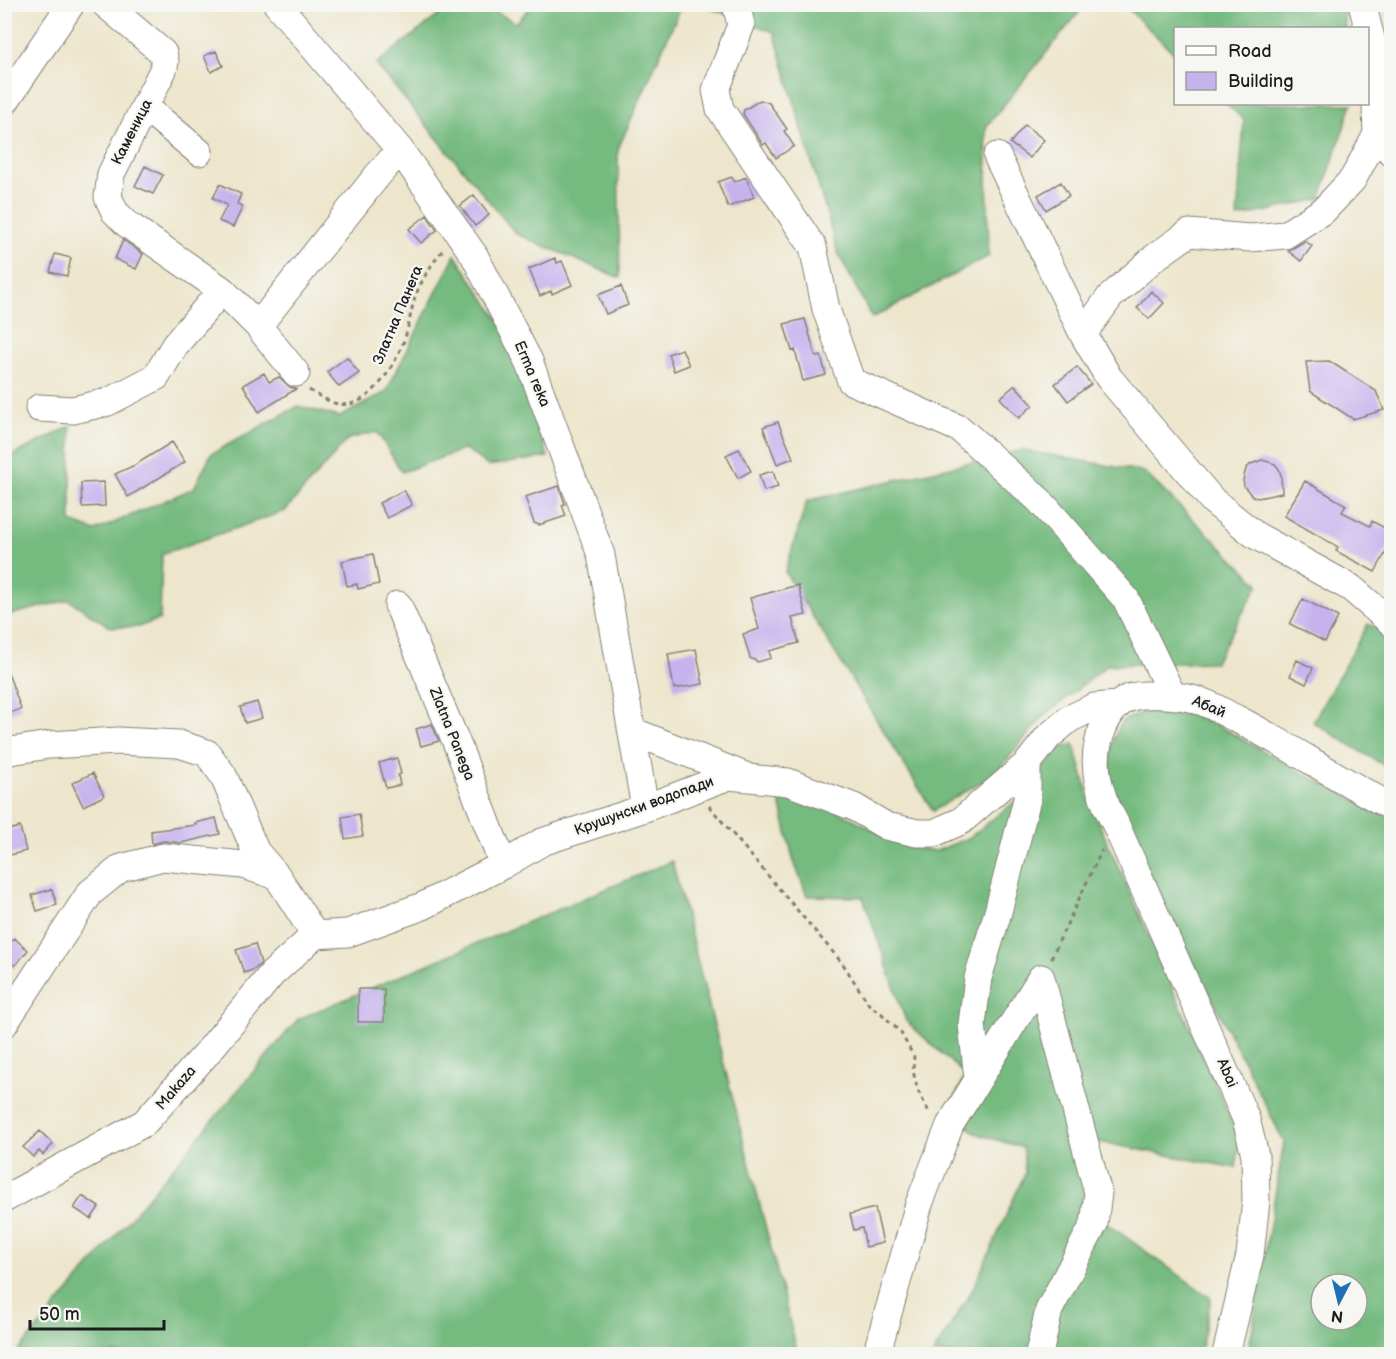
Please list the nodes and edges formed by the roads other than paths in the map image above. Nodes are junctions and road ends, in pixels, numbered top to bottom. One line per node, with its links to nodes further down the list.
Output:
1 (71, 4): 8 (street)
2 (105, 4): 9 (street, Каменица)
3 (277, 4): 11 (street, Erma reka)
4 (736, 4): 21 (street)
5 (1362, 4): 6 (street)
6 (1368, 27)
7 (1369, 31): 10 (street)
8 (4, 103)
9 (145, 107): 12 (street); 14 (street, Каменица)
10 (1384, 144): 16 (street)
11 (400, 150): 15 (street); 23 (street, Erma reka)
12 (199, 152)
13 (997, 156): 16 (street)
14 (222, 290): 15 (street, Каменица); 18 (street)
15 (258, 326): 17 (street, Каменица)
16 (1083, 334): 20 (street)
17 (296, 373)
18 (39, 408)
19 (398, 605): 29 (street, Zlatna Panega)
20 (1392, 623)
21 (1172, 695): 22 (street, Абай); 27 (street, Абай)
22 (1118, 705): 25 (street, Крушунски водопади); 37 (street, Abai)
23 (632, 731): 26 (street); 28 (street, Erma reka)
24 (4, 752): 30 (street)
25 (1027, 764): 26 (street, Крушунски водопади); 33 (street)
26 (749, 778): 28 (street, Крушунски водопади)
27 (1392, 807)
28 (645, 808): 29 (street, Крушунски водопади)
29 (503, 865): 31 (street, Крушунски водопади)
30 (277, 876): 31 (street); 32 (street)
31 (315, 935): 34 (street, Makaza)
32 (4, 1024)
33 (978, 1079): 35 (street); 36 (street)
34 (4, 1199)
35 (879, 1354)
36 (1039, 1354)
37 (1226, 1354)

